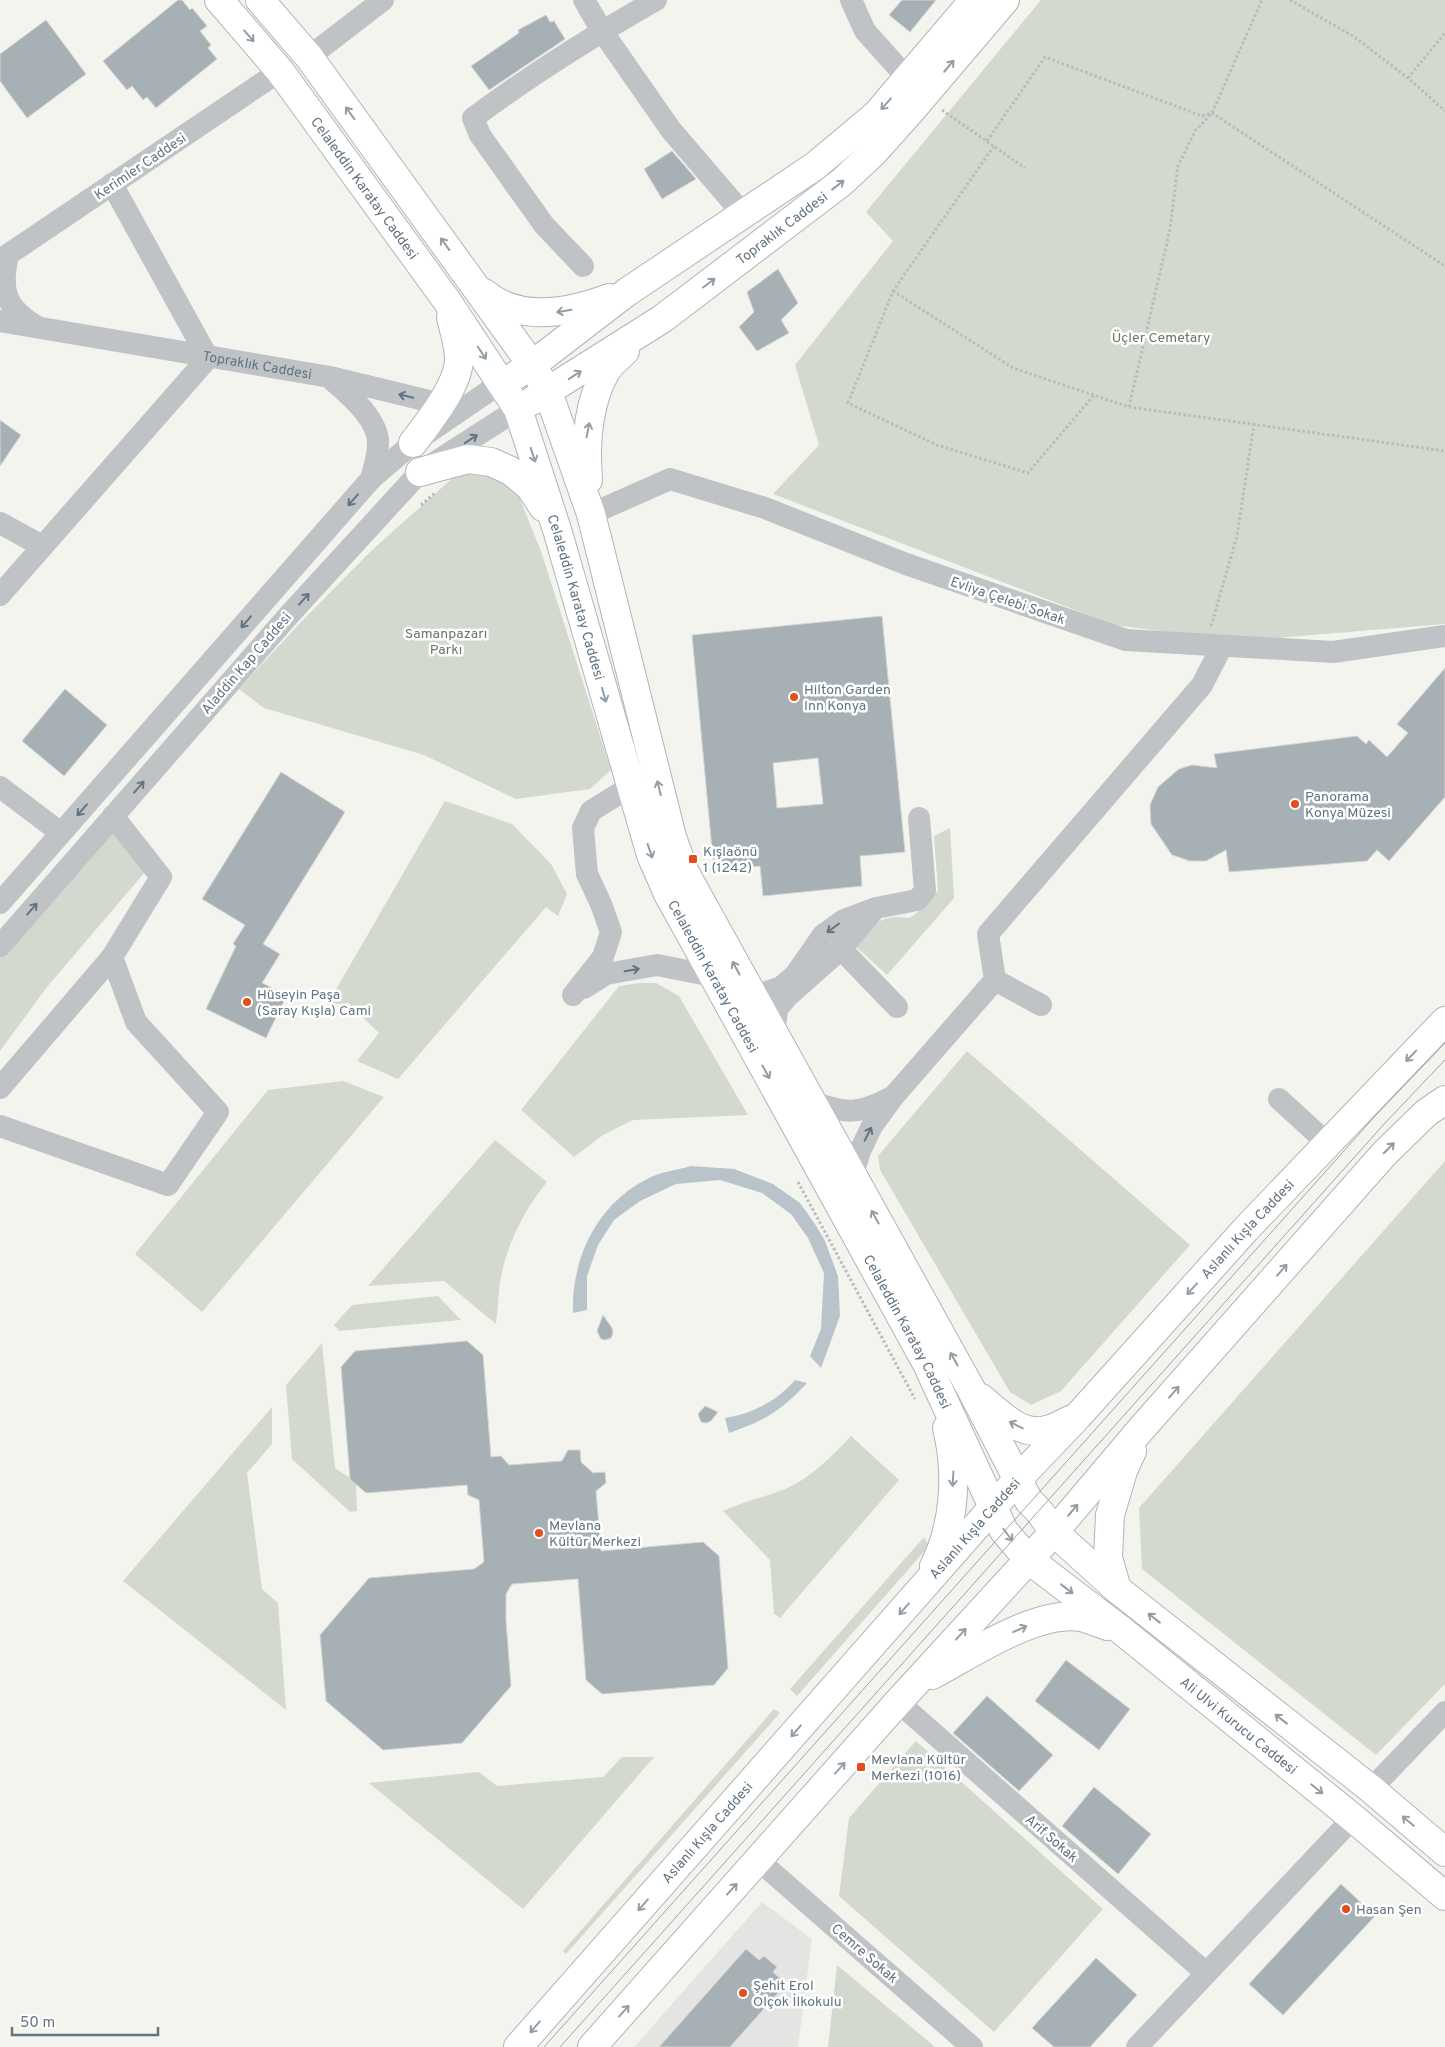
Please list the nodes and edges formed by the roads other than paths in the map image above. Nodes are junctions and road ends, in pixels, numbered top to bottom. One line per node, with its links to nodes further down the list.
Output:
1 (219, 0): 11 (main road, Celaleddin Karatay Caddesi, one-way to 11)
2 (260, 0): 10 (main road)
3 (383, 0): 10 (street)
4 (584, 0): 9 (street)
5 (656, 0): 9 (street)
6 (851, 0): 12 (street)
7 (974, 0): 12 (main road, Topraklık Caddesi)
8 (1005, 0): 12 (main road, Topraklık Caddesi, one-way to 8)
9 (602, 31): 14 (street); 16 (street)
10 (309, 57): 17 (main road, one-way to 10)
11 (280, 71): 13 (street, Kerimler Caddesi); 19 (main road, Celaleddin Karatay Caddesi)
12 (916, 88): 14 (main road, Topraklık Caddesi, one-way to 14); 20 (main road, Topraklık Caddesi, one-way to 12)
13 (112, 184): 15 (street, Kerimler Caddesi); 24 (street)
14 (742, 214): 18 (main road, Topraklık Caddesi)
15 (4, 258): 22 (street)
16 (583, 266)
17 (474, 284): 18 (main road, one-way to 17); 25 (main road)
18 (627, 292): 25 (main road, Topraklık Caddesi)
19 (447, 301): 27 (main road, Celaleddin Karatay Caddesi, one-way to 27); 30 (main road)
20 (662, 319): 28 (main road, Topraklık Caddesi, one-way to 20); 35 (main road, one-way to 20)
21 (0, 321): 22 (street, Topraklık Caddesi)
22 (42, 329): 23 (street, Topraklık Caddesi); 24 (street, Topraklık Caddesi)
23 (0, 339)
24 (208, 358): 26 (street, Topraklık Caddesi); 38 (street)
25 (532, 365): 27 (main road, Topraklık Caddesi); 28 (main road, Celaleddin Karatay Caddesi)
26 (330, 378): 30 (street, Topraklık Caddesi, one-way to 26); 34 (street)
27 (502, 382): 29 (street, Aladdin Kap Caddesi); 31 (main road, Celaleddin Karatay Caddesi)
28 (548, 392): 31 (main road, Topraklık Caddesi); 35 (main road, Celaleddin Karatay Caddesi)
29 (472, 402): 30 (street, Topraklık Caddesi); 32 (street, Aladdin Kap Caddesi)
30 (441, 404): 32 (main road)
31 (518, 409): 33 (street, Aladdin Kap Caddesi, one-way to 31); 37 (main road, Celaleddin Karatay Caddesi, one-way to 37)
32 (413, 444): 34 (street, Aladdin Kap Caddesi)
33 (420, 472): 37 (main road); 44 (street, Aladdin Kap Caddesi, one-way to 33)
34 (372, 479): 46 (street, Aladdin Kap Caddesi, one-way to 46)
35 (591, 514): 41 (street, Evliya Çelebi Sokak); 54 (main road, Celaleddin Karatay Caddesi, one-way to 35)
36 (0, 522): 38 (street)
37 (558, 533): 43 (main road, Celaleddin Karatay Caddesi, one-way to 43)
38 (42, 546): 39 (street)
39 (0, 595)
40 (1445, 636): 41 (street, Evliya Çelebi Sokak)
41 (1213, 645): 53 (street)
42 (0, 787): 46 (street)
43 (631, 789): 52 (main road, Celaleddin Karatay Caddesi, one-way to 52); 52 (street, one-way to 52)
44 (113, 816): 49 (street, Aladdin Kap Caddesi, one-way to 44); 51 (street)
45 (919, 818): 48 (street)
46 (62, 833): 47 (street, Aladdin Kap Caddesi)
47 (0, 903)
48 (876, 908): 50 (street); 54 (street, one-way to 54)
49 (0, 946)
50 (841, 949): 56 (street); 58 (street)
51 (112, 957): 59 (street); 64 (street)
52 (714, 976): 67 (main road, Celaleddin Karatay Caddesi, one-way to 67)
53 (995, 980): 55 (street); 60 (street)
54 (752, 997): 58 (main road, Celaleddin Karatay Caddesi)
55 (1041, 1005)
56 (897, 1007)
57 (1445, 1021): 65 (main road, Aslanlı Kışla Caddesi, one-way to 65)
58 (774, 1035): 63 (main road, Celaleddin Karatay Caddesi)
59 (0, 1088)
60 (893, 1097): 63 (street); 66 (street, one-way to 60)
61 (1279, 1099): 65 (street)
62 (1445, 1100): 70 (main road, one-way to 62)
63 (810, 1101): 66 (main road, Celaleddin Karatay Caddesi)
64 (0, 1126)
65 (1328, 1143): 69 (main road, Aslanlı Kışla Caddesi, one-way to 69)
66 (852, 1176): 68 (main road, Celaleddin Karatay Caddesi, one-way to 66)
67 (927, 1364): 72 (main road, Celaleddin Karatay Caddesi); 75 (main road, one-way to 75)
68 (971, 1389): 69 (main road, one-way to 68); 71 (main road, Celaleddin Karatay Caddesi)
69 (1078, 1416): 71 (main road, Aslanlı Kışla Caddesi)
70 (1142, 1428): 73 (main road, one-way to 70); 76 (main road)
71 (1017, 1480): 72 (main road, Aslanlı Kışla Caddesi); 73 (main road, Celaleddin Karatay Caddesi)
72 (994, 1507): 74 (main road, Celaleddin Karatay Caddesi, one-way to 74); 75 (main road, Aslanlı Kışla Caddesi)
73 (1054, 1532): 74 (main road); 76 (main road)
74 (1028, 1560): 77 (main road, Ali Ulvi Kurucu Caddesi, one-way to 77); 78 (main road, one-way to 74)
75 (924, 1586): 86 (main road, Aslanlı Kışla Caddesi, one-way to 86)
76 (1117, 1589): 80 (main road, one-way to 76)
77 (1120, 1630): 78 (main road, one-way to 77); 81 (main road, Ali Ulvi Kurucu Caddesi, one-way to 81)
78 (907, 1693): 83 (main road, one-way to 78); 85 (street, Arif Sokak)
79 (1445, 1712): 80 (street)
80 (1371, 1789): 82 (main road, one-way to 80)
81 (1353, 1818): 84 (main road, Ali Ulvi Kurucu Caddesi); 85 (street)
82 (1445, 1852)
83 (758, 1860): 87 (main road, one-way to 83); 88 (street, Cemre Sokak)
84 (1445, 1896)
85 (1206, 1973): 89 (street)
86 (518, 2047)
87 (592, 2047)
88 (972, 2047)
89 (1137, 2047)

